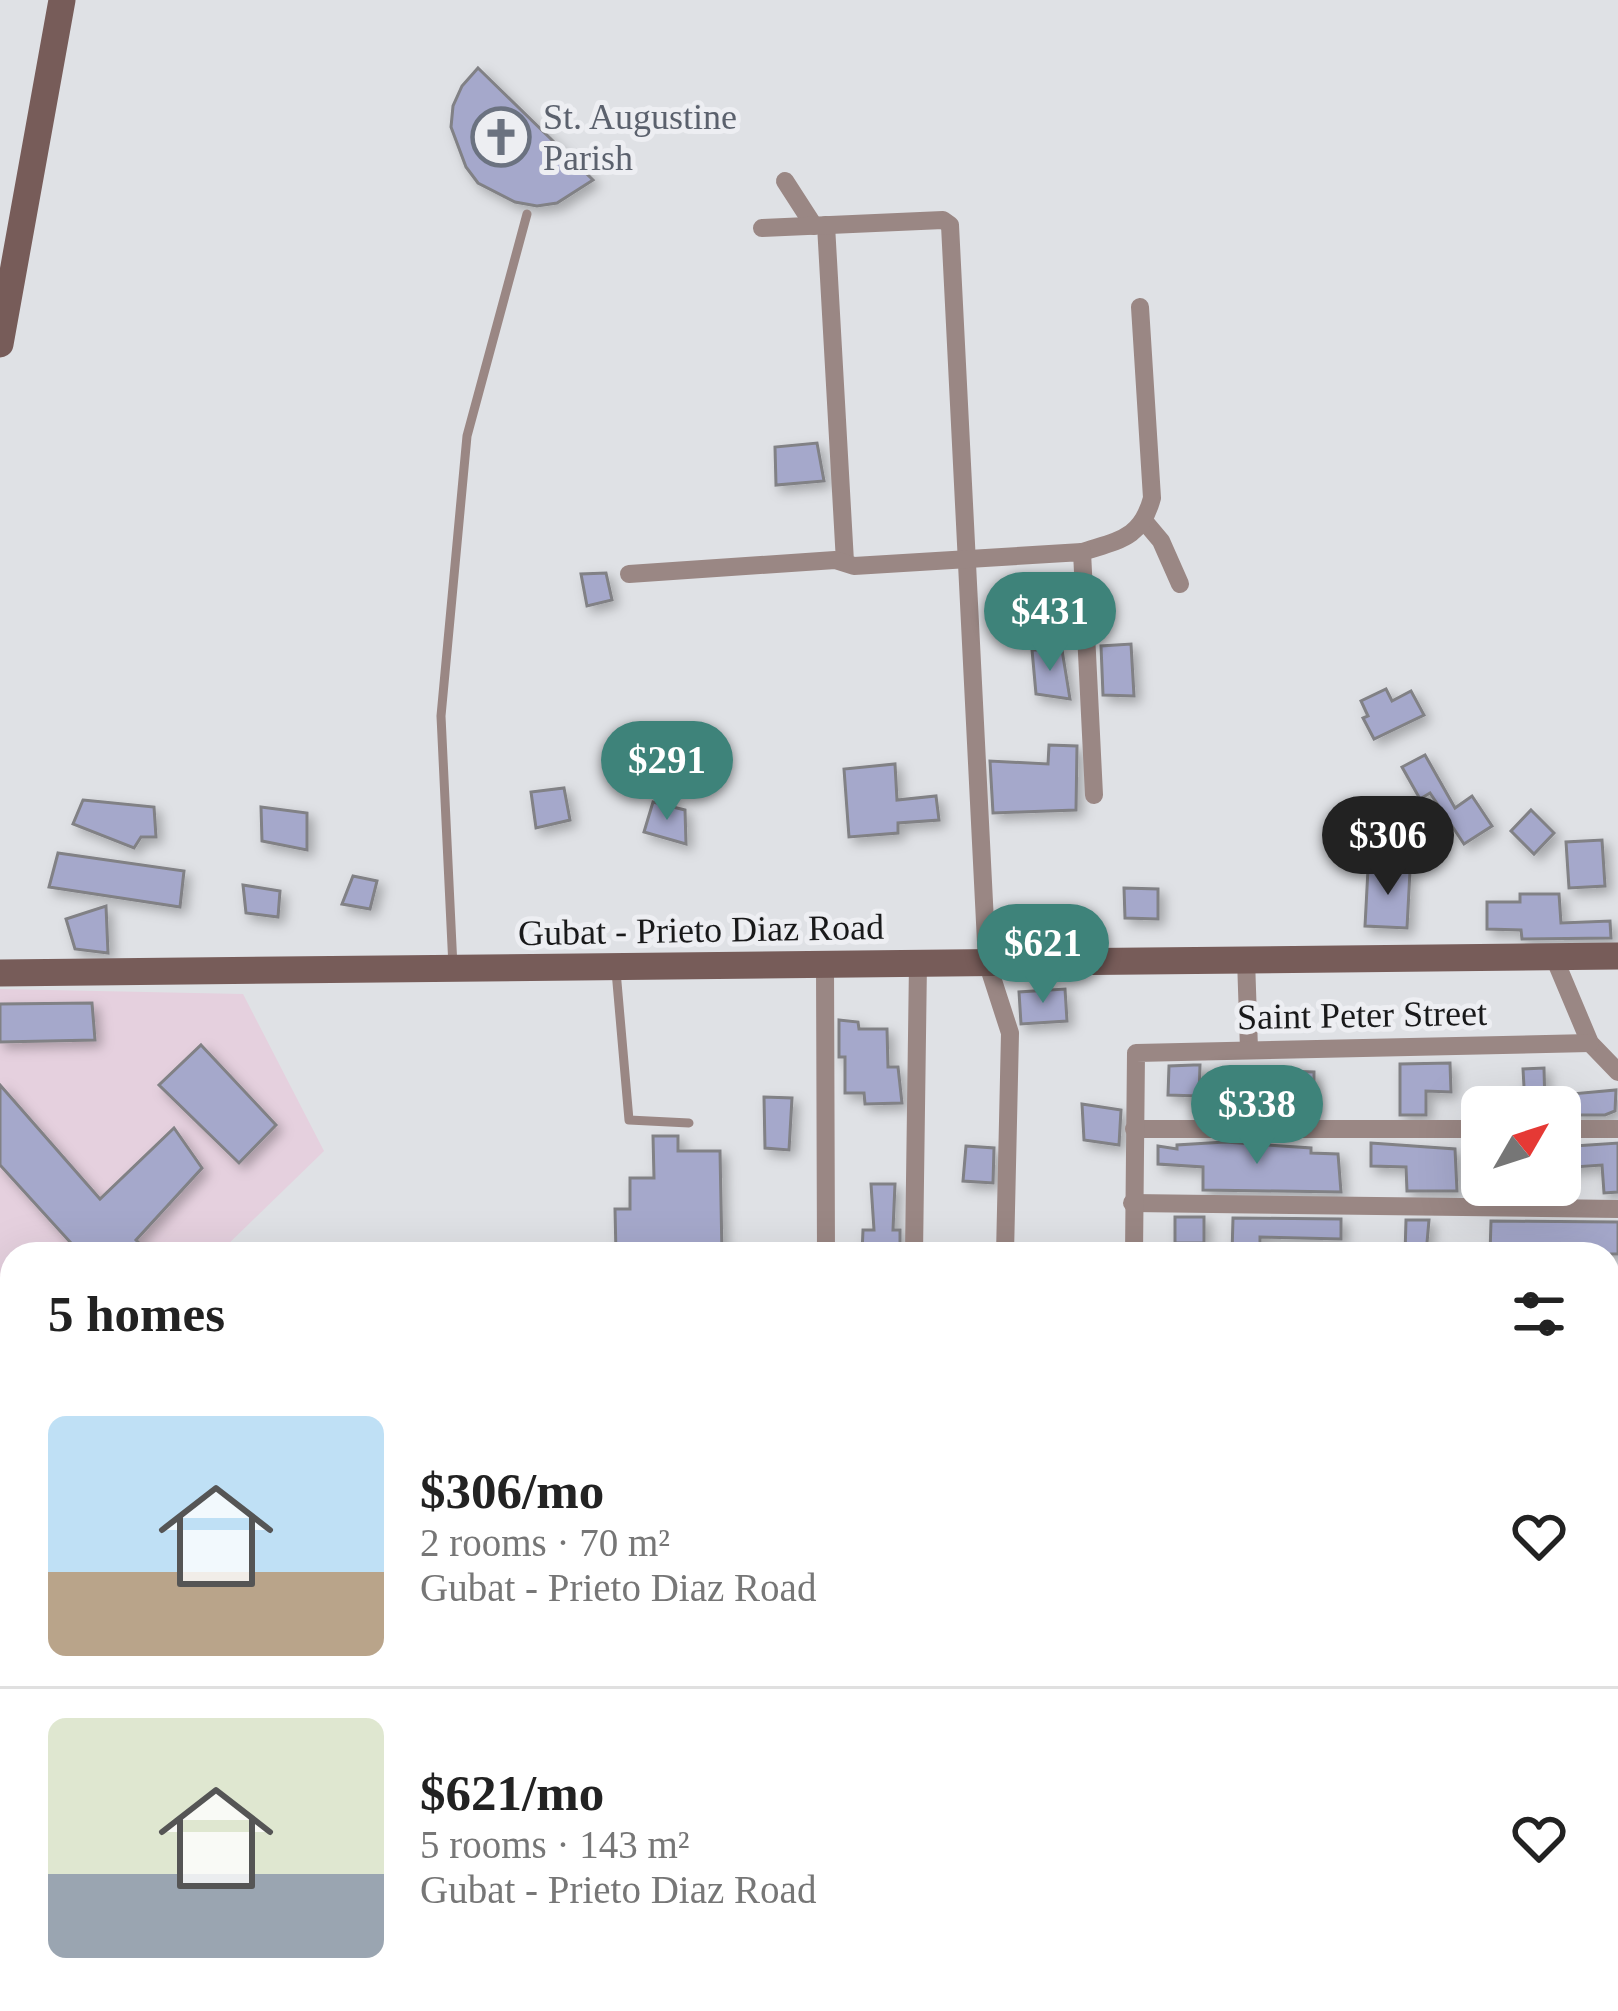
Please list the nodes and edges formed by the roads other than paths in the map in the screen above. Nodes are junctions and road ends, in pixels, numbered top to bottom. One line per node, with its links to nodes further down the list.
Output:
1 (62, 0): 7 (main road)
2 (784, 181): 4 (street)
3 (527, 214): 22 (lane)
4 (820, 226): 5 (street); 10 (street); 11 (street)
5 (762, 228)
6 (1140, 307): 8 (street)
7 (0, 344)
8 (1145, 522): 9 (street); 13 (street)
9 (1082, 552): 10 (street); 14 (street)
10 (966, 558): 11 (street); 18 (street)
11 (845, 562): 12 (street)
12 (629, 574)
13 (1180, 584)
14 (1094, 795)
15 (1553, 955): 16 (main road, Gubat - Prieto Diaz Road); 17 (main road, Gubat - Prieto Diaz Road); 24 (street)
16 (1618, 956)
17 (1246, 958): 18 (main road, Gubat - Prieto Diaz Road); 25 (street)
18 (987, 962): 19 (main road, Gubat - Prieto Diaz Road); 36 (street)
19 (918, 963): 20 (main road, Gubat - Prieto Diaz Road); 35 (street)
20 (825, 964): 21 (main road, Gubat - Prieto Diaz Road); 34 (street)
21 (615, 965): 22 (main road, Gubat - Prieto Diaz Road); 27 (lane)
22 (454, 967): 23 (main road, Gubat - Prieto Diaz Road)
23 (0, 974)
24 (1590, 1043): 25 (street, Saint Peter Street); 26 (street)
25 (1250, 1049): 28 (street, Saint Peter Street)
26 (1618, 1072)
27 (689, 1123)
28 (1134, 1129): 29 (street); 32 (street)
29 (1461, 1129)
30 (1581, 1129): 31 (street)
31 (1618, 1129)
32 (1132, 1203): 33 (street); 37 (street)
33 (1618, 1209)
34 (826, 1242)
35 (914, 1242)
36 (1005, 1242)
37 (1134, 1242)

